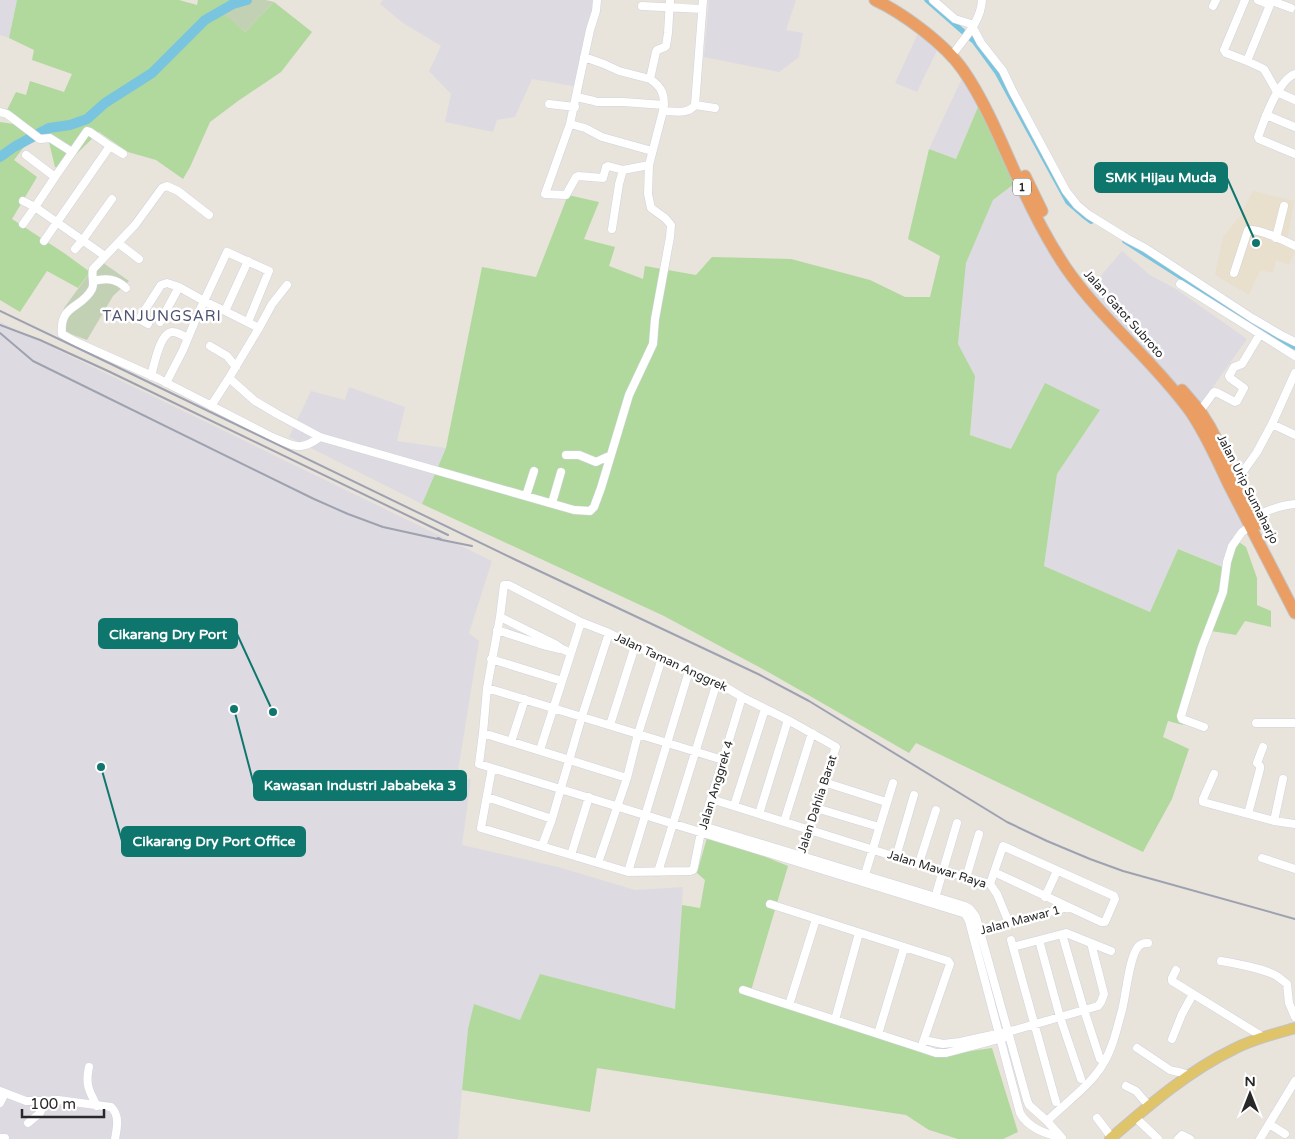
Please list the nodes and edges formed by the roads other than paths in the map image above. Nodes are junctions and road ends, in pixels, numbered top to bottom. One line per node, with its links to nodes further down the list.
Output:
1 (597, 0): 15 (street)
2 (875, 0): 80 (highway, Jalan Gatot Subroto / 1)
3 (891, 0): 14 (highway, Jalan Gatot Subroto / 1)
4 (933, 0): 13 (street)
5 (1245, 0): 16 (street)
6 (1258, 0): 8 (street)
7 (984, 1): 13 (street)
8 (1271, 2): 12 (street); 16 (street)
9 (670, 4): 10 (street); 11 (street); 18 (street)
10 (702, 4): 23 (street)
11 (642, 6)
12 (1290, 8)
13 (973, 28): 14 (street); 68 (street)
14 (956, 50): 80 (highway, Jalan Gatot Subroto / 1)
15 (584, 57): 18 (street); 20 (street)
16 (1247, 61): 19 (street)
17 (1295, 74): 19 (street)
18 (650, 79): 25 (street)
19 (1277, 92): 21 (street); 28 (street)
20 (577, 97): 24 (street); 25 (street)
21 (1295, 100)
22 (549, 104): 24 (street)
23 (695, 105): 25 (street); 26 (street)
24 (575, 107): 29 (street)
25 (664, 108): 32 (street)
26 (715, 108)
27 (0, 112): 33 (street)
28 (1266, 115): 30 (street); 35 (street)
29 (570, 124): 32 (street); 38 (street)
30 (1295, 127)
31 (110, 146): 33 (street); 34 (street); 45 (street)
32 (652, 151): 37 (street)
33 (72, 152): 39 (street)
34 (123, 154)
35 (1295, 154)
36 (26, 155): 39 (street)
37 (649, 165): 38 (street); 88 (street)
38 (623, 170): 47 (street)
39 (55, 177): 43 (street)
40 (112, 199): 50 (street)
41 (23, 200): 43 (street)
42 (1284, 206): 48 (street)
43 (35, 207): 45 (street); 46 (street)
44 (209, 214): 51 (street)
45 (56, 223): 49 (street); 50 (street)
46 (23, 224)
47 (612, 229)
48 (1276, 238): 52 (street); 57 (street)
49 (44, 241)
50 (82, 241): 53 (street); 54 (street)
51 (118, 243): 54 (street); 55 (street)
52 (1295, 246)
53 (75, 249)
54 (105, 256): 58 (street)
55 (139, 259)
56 (248, 261): 63 (street); 64 (street); 66 (street)
57 (1234, 273)
58 (93, 281): 62 (street); 78 (street)
59 (1180, 284): 68 (street)
60 (287, 285): 69 (street)
61 (179, 287): 63 (street); 65 (street); 67 (street)
62 (126, 288)
63 (204, 301): 64 (street); 71 (street)
64 (225, 311): 66 (street)
65 (160, 322)
66 (248, 322): 69 (street)
67 (148, 324)
68 (1255, 325): 70 (street); 72 (street)
69 (259, 328): 76 (street)
70 (1260, 334): 72 (street); 83 (street)
71 (188, 338): 78 (street); 81 (street)
72 (1278, 340): 73 (street); 75 (street)
73 (1295, 342)
74 (210, 346): 76 (street)
75 (1295, 356)
76 (236, 368): 79 (street)
77 (1295, 373): 84 (street)
78 (151, 376): 81 (street)
79 (230, 378): 82 (street); 86 (street)
80 (1170, 380): 83 (highway, Jalan Urip Sumaharjo / 1); 95 (highway, Jalan Urip Sumaharjo / 1)
81 (166, 383): 82 (street)
82 (211, 406): 86 (street)
83 (1200, 411): 91 (highway, Jalan Urip Sumaharjo / 1)
84 (1272, 424): 85 (street); 91 (street)
85 (1295, 435)
86 (320, 437): 92 (street)
87 (566, 455): 88 (street)
88 (611, 456): 93 (street)
89 (534, 471): 92 (street)
90 (561, 472): 93 (street)
91 (1237, 480): 95 (highway, Jalan Urip Sumaharjo / 1)
92 (526, 496): 93 (street)
93 (552, 503)
94 (1295, 504): 95 (street)
95 (1253, 521): 96 (highway, Jalan Urip Sumaharjo / 1); 97 (highway, Jalan Urip Sumaharjo / 1); 120 (street)
96 (1295, 596)
97 (1295, 612)
98 (500, 617): 99 (street, Jalan Taman Anggrek); 100 (street); 103 (street)
99 (581, 622): 101 (street, Jalan Taman Anggrek); 104 (street)
100 (497, 630): 103 (street); 106 (street)
101 (609, 633): 102 (street, Jalan Taman Anggrek); 115 (street)
102 (635, 646): 105 (street, Jalan Taman Anggrek); 119 (street)
103 (562, 649): 104 (street)
104 (571, 653): 108 (street)
105 (662, 658): 107 (street, Jalan Taman Anggrek); 123 (street)
106 (491, 659): 108 (street); 110 (street)
107 (690, 670): 109 (street, Jalan Taman Anggrek); 125 (street)
108 (562, 682): 113 (street)
109 (717, 682): 111 (street, Jalan Taman Anggrek); 129 (street)
110 (487, 688): 112 (street); 121 (street)
111 (742, 697): 114 (street, Jalan Taman Anggrek); 131 (street, Jalan Anggrek 4)
112 (525, 699): 113 (street); 124 (street)
113 (553, 708): 115 (street); 128 (street)
114 (765, 709): 116 (street, Jalan Taman Anggrek); 145 (street)
115 (582, 716): 119 (street); 130 (street)
116 (788, 720): 122 (street, Jalan Taman Anggrek); 148 (street)
117 (1256, 723): 118 (street)
118 (1295, 723)
119 (610, 725): 123 (street)
120 (1204, 727)
121 (483, 733): 124 (street); 132 (street)
122 (812, 733): 126 (street, Jalan Taman Anggrek); 153 (street)
123 (638, 734): 125 (street); 134 (street)
124 (511, 742): 128 (street)
125 (667, 743): 129 (street); 150 (street)
126 (836, 747): 136 (street, Jalan Dahlia Barat)
127 (1263, 747): 149 (street)
128 (540, 750): 130 (street)
129 (695, 752): 131 (street); 154 (street)
130 (569, 760): 134 (street); 138 (street)
131 (723, 760): 142 (street, Jalan Anggrek 4)
132 (492, 768): 138 (street); 140 (street)
133 (1214, 774): 149 (street)
134 (627, 778): 144 (street)
135 (1283, 780): 152 (street)
136 (824, 782): 143 (street); 146 (street, Jalan Dahlia Barat)
137 (893, 783): 143 (street)
138 (560, 789): 141 (street); 151 (street)
139 (914, 795): 164 (street)
140 (487, 797): 151 (street); 161 (street)
141 (588, 797): 144 (street); 163 (street)
142 (711, 799): 145 (street, Jalan Mawar Raya); 158 (street, Jalan Anggrek 4)
143 (886, 802): 157 (street)
144 (618, 806): 150 (street); 167 (street)
145 (734, 806): 148 (street, Jalan Mawar Raya)
146 (816, 808): 157 (street); 159 (street, Jalan Dahlia Barat)
147 (936, 810): 168 (street)
148 (759, 814): 153 (street, Jalan Mawar Raya)
149 (1248, 814): 152 (street)
150 (645, 815): 154 (street); 172 (street)
151 (552, 818): 161 (street)
152 (1274, 821): 156 (street)
153 (784, 822): 159 (street, Jalan Mawar Raya)
154 (673, 823): 158 (street); 173 (street)
155 (957, 823): 170 (street)
156 (1295, 824)
157 (879, 827): 162 (street)
158 (702, 829): 166 (street); 173 (street, Jalan Anggrek 4)
159 (809, 829): 162 (street, Jalan Mawar Raya); 166 (street, Jalan Dahlia Barat)
160 (979, 834): 175 (street)
161 (542, 846): 163 (street)
162 (872, 849): 164 (street, Jalan Mawar Raya); 176 (street)
163 (571, 855): 167 (street)
164 (896, 857): 168 (street, Jalan Mawar Raya)
165 (1262, 858): 169 (street)
166 (800, 859): 176 (street)
167 (598, 863): 172 (street)
168 (919, 863): 170 (street, Jalan Mawar Raya)
169 (1295, 869)
170 (943, 870): 175 (street, Jalan Mawar Raya); 178 (street)
171 (1057, 871): 174 (street); 179 (street); 181 (street)
172 (628, 872): 173 (street)
173 (658, 872)
174 (994, 872): 177 (street); 179 (street)
175 (966, 878): 177 (street, Jalan Mawar Raya)
176 (863, 879): 184 (street)
177 (990, 884): 183 (street, Jalan Mawar Raya)
178 (937, 891)
179 (1045, 897): 181 (street)
180 (770, 904): 182 (street)
181 (1068, 907): 183 (street, Jalan Mawar 1)
182 (816, 919): 185 (street); 198 (street)
183 (1009, 923): 184 (street, Jalan Mawar 1)
184 (976, 932): 206 (street)
185 (859, 933): 190 (street); 202 (street)
186 (1062, 934): 187 (street); 188 (street); 199 (street)
187 (1039, 940): 200 (street); 203 (street)
188 (1091, 943): 191 (street); 199 (street)
189 (1148, 943): 225 (street)
190 (904, 948): 205 (street); 209 (street)
191 (1111, 951)
192 (1221, 961): 195 (street)
193 (1176, 970): 197 (street)
194 (1289, 974): 195 (street)
195 (1288, 984): 201 (street)
196 (743, 990): 198 (street)
197 (1193, 994): 207 (street); 208 (street)
198 (789, 1005): 202 (street)
199 (1084, 1010): 200 (street); 211 (street)
200 (1060, 1017): 203 (street); 214 (street)
201 (1295, 1017)
202 (835, 1020): 205 (street)
203 (1034, 1025): 206 (street); 219 (street)
204 (1295, 1028): 207 (main road)
205 (878, 1034): 209 (street)
206 (1006, 1034): 209 (street); 225 (street); 233 (street)
207 (1263, 1037): 213 (main road)
208 (1172, 1039)
209 (922, 1044)
210 (1137, 1048): 213 (street)
211 (1100, 1059)
212 (89, 1067): 221 (street)
213 (1189, 1076): 222 (main road)
214 (1081, 1078)
215 (1295, 1081): 227 (street)
216 (1126, 1086): 222 (street)
217 (3, 1092): 218 (street); 220 (street)
218 (45, 1102): 221 (street); 226 (street)
219 (1056, 1102)
220 (0, 1103)
221 (97, 1106): 232 (street)
222 (1149, 1106): 224 (main road)
223 (1097, 1118): 231 (street)
224 (1136, 1118): 231 (main road); 234 (street)
225 (1047, 1121): 233 (street)
226 (28, 1122)
227 (1269, 1124): 228 (street); 237 (street)
228 (1285, 1134)
229 (0, 1138): 230 (street)
230 (6, 1138)
231 (1111, 1138)
232 (115, 1139)
233 (1062, 1139)
234 (1158, 1139)
235 (1178, 1139): 236 (street)
236 (1190, 1139)
237 (1260, 1139)

